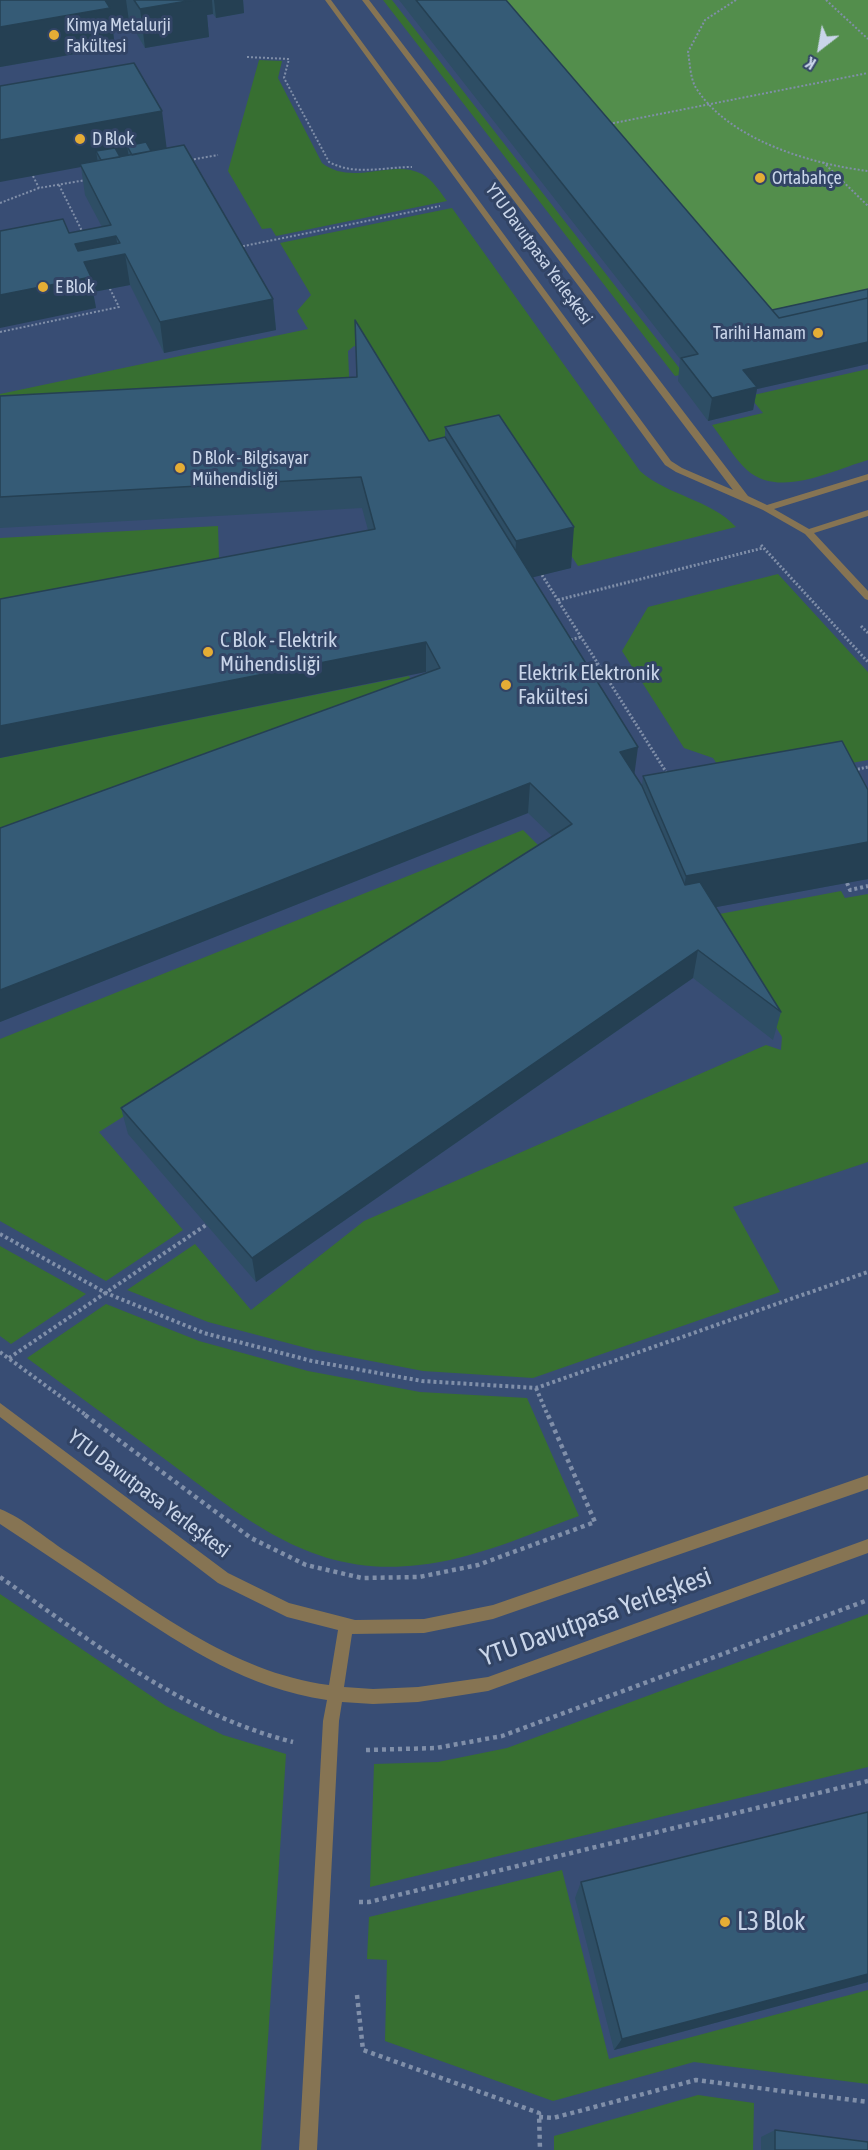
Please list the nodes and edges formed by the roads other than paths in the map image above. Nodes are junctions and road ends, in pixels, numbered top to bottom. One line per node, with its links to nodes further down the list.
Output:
1 (328, 0): 4 (street, YTU Davutpasa Yerleşkesi)
2 (365, 0): 4 (street, YTU Davutpasa Yerleşkesi)
3 (868, 477): 5 (street)
4 (745, 499): 5 (street, YTU Davutpasa Yerleşkesi)
5 (766, 508): 7 (street, YTU Davutpasa Yerleşkesi)
6 (868, 513): 7 (street)
7 (808, 532): 8 (street, YTU Davutpasa Yerleşkesi)
8 (868, 597)
9 (0, 1409): 13 (street, YTU Davutpasa Yerleşkesi)
10 (868, 1482): 13 (street, YTU Davutpasa Yerleşkesi)
11 (0, 1516): 14 (street, YTU Davutpasa Yerleşkesi)
12 (868, 1546): 14 (street, YTU Davutpasa Yerleşkesi)
13 (346, 1625): 14 (street)
14 (334, 1693): 15 (street)
15 (308, 2150)

